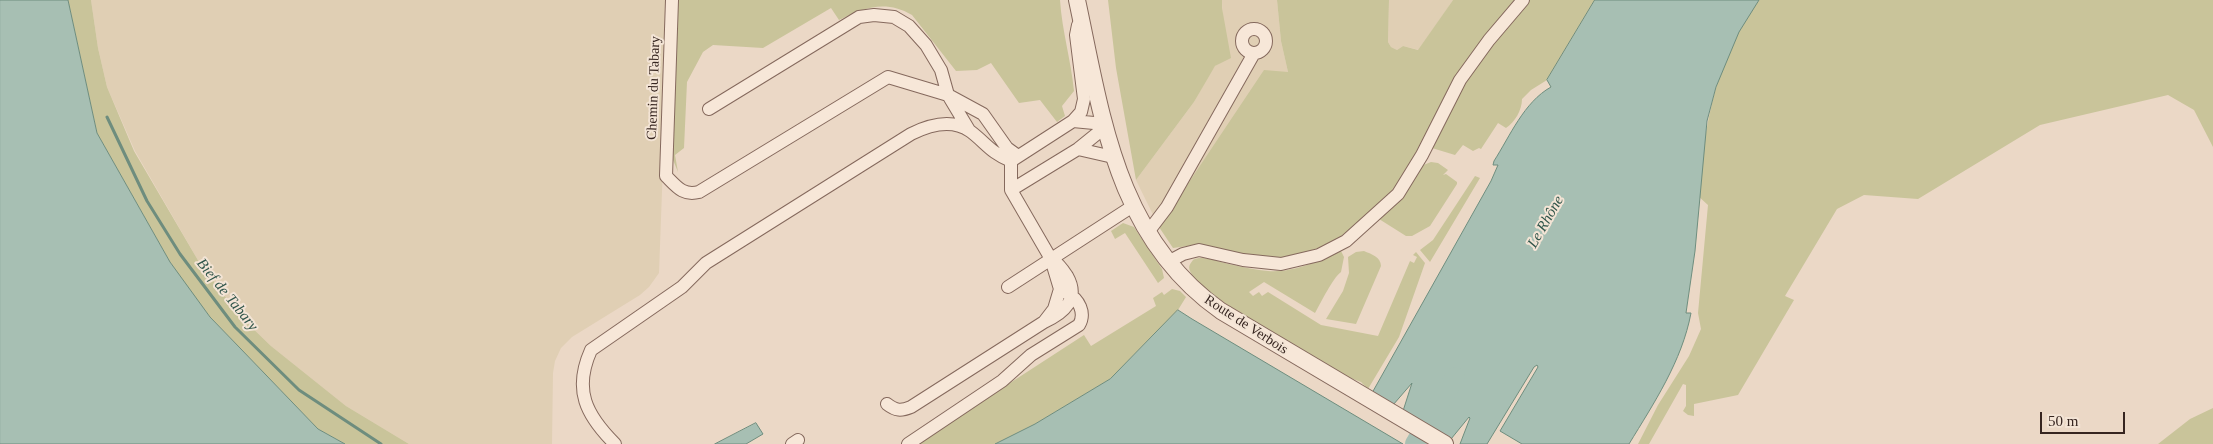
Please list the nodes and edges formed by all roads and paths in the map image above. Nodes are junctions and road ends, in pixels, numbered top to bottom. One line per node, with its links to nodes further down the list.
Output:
1 (672, 0): 5 (street, Chemin du Tabary)
2 (1523, 0): 17 (street)
3 (1079, 7): 7 (street); 8 (street, Route de Verbois)
4 (1253, 54): 15 (street)
5 (948, 95): 6 (street); 9 (street); 12 (street)
6 (709, 109)
7 (1073, 121): 8 (street); 12 (street)
8 (1104, 128): 10 (street); 11 (street, Route de Verbois)
9 (969, 130): 12 (street); 23 (street)
10 (1078, 149): 11 (street); 13 (street)
11 (1113, 157): 14 (street, Route de Verbois)
12 (1015, 159): 13 (street)
13 (1011, 190): 16 (street)
14 (1132, 206): 15 (street, Route de Verbois); 16 (street)
15 (1148, 232): 17 (street, Route de Verbois)
16 (1051, 259): 18 (street); 19 (street); 20 (street)
17 (1168, 262): 25 (street, Route de Verbois)
18 (1008, 287)
19 (1060, 290): 20 (street); 21 (street)
20 (1072, 296): 21 (street); 24 (street)
21 (1044, 322): 22 (street)
22 (887, 404)
23 (615, 444)
24 (908, 444)
25 (1445, 444)

